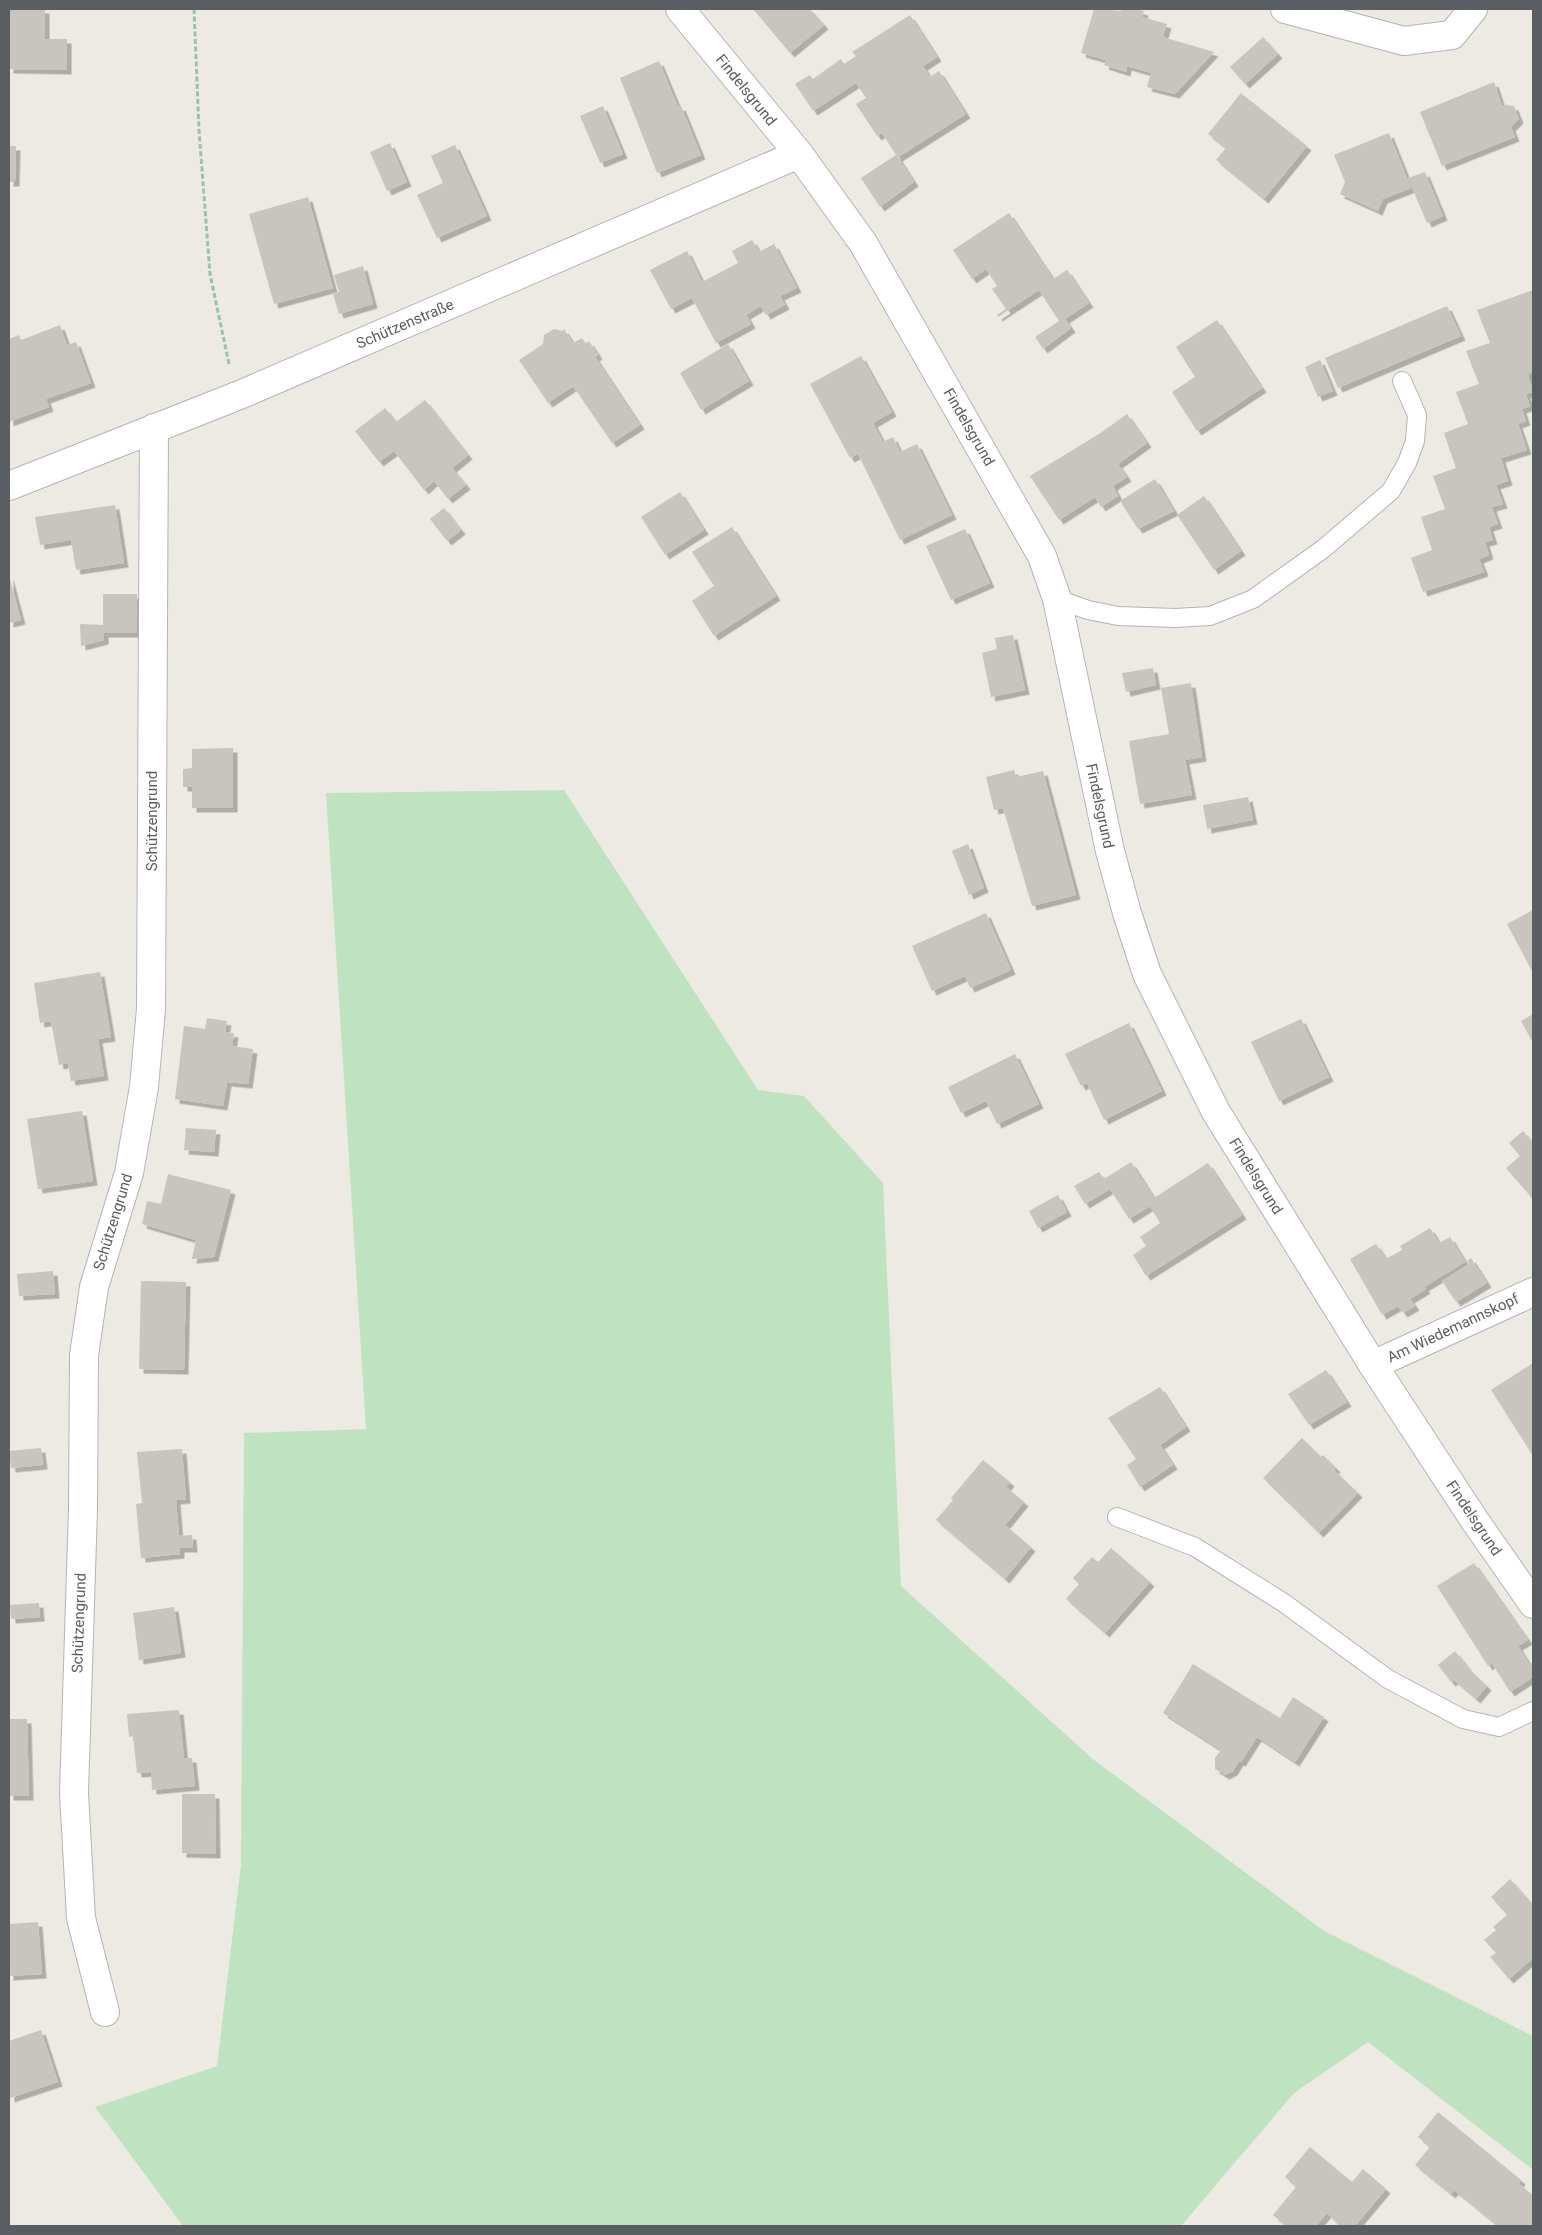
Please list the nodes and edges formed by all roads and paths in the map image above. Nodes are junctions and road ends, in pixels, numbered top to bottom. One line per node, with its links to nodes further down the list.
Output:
1 (194, 9): 7 (path)
2 (680, 9): 5 (street, Findelsgrund)
3 (1285, 9): 4 (street)
4 (1473, 9)
5 (799, 154): 7 (street, Schützenstraße); 10 (street, Findelsgrund)
6 (1402, 381): 10 (lane)
7 (242, 394): 8 (street, Schützenstraße)
8 (154, 428): 9 (street, Schützenstraße); 16 (street, Schützengrund)
9 (9, 486)
10 (1056, 598): 12 (street, Findelsgrund)
11 (1533, 1292): 12 (street, Am Wiedemannskopf)
12 (1373, 1365): 14 (street, Findelsgrund)
13 (1118, 1517): 15 (lane)
14 (1533, 1604)
15 (1533, 1711)
16 (105, 2012)

